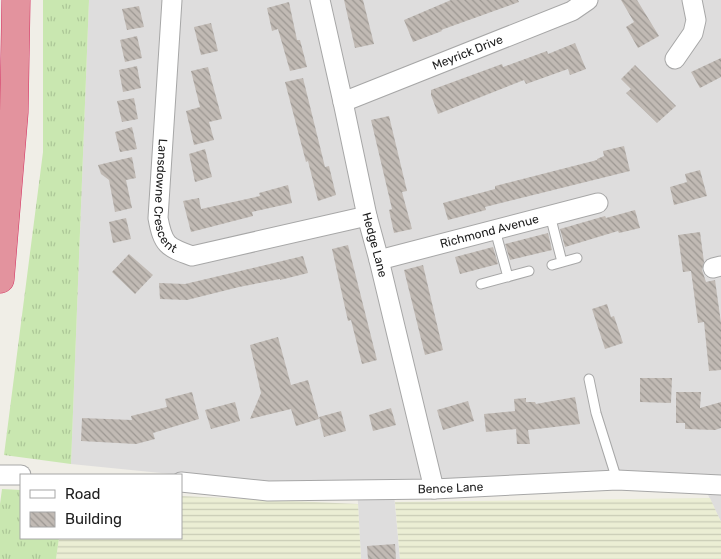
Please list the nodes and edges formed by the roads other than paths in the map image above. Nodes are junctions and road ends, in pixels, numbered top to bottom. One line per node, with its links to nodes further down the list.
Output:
1 (16, 0): 18 (highway)
2 (172, 0): 10 (street, Lansdowne Crescent)
3 (320, 0): 7 (street, Hedge Lane)
4 (588, 0): 7 (street, Meyrick Drive)
5 (692, 0): 6 (street)
6 (676, 59)
7 (344, 102): 10 (street, Hedge Lane)
8 (598, 203): 9 (street, Richmond Avenue)
9 (550, 215): 11 (street, Richmond Avenue); 14 (lane)
10 (367, 216): 13 (street, Hedge Lane)
11 (495, 230): 13 (street, Richmond Avenue); 17 (lane)
12 (577, 258): 14 (lane)
13 (379, 260): 26 (street, Hedge Lane)
14 (562, 262): 15 (lane)
15 (552, 265)
16 (529, 271): 17 (lane)
17 (508, 277): 19 (lane)
18 (0, 279)
19 (480, 284)
20 (589, 379): 23 (lane)
21 (0, 476): 22 (street)
22 (20, 476)
23 (617, 480): 25 (street, Bence Lane); 26 (street, Bence Lane)
24 (182, 482): 26 (street, Bence Lane)
25 (721, 485)
26 (434, 489)

